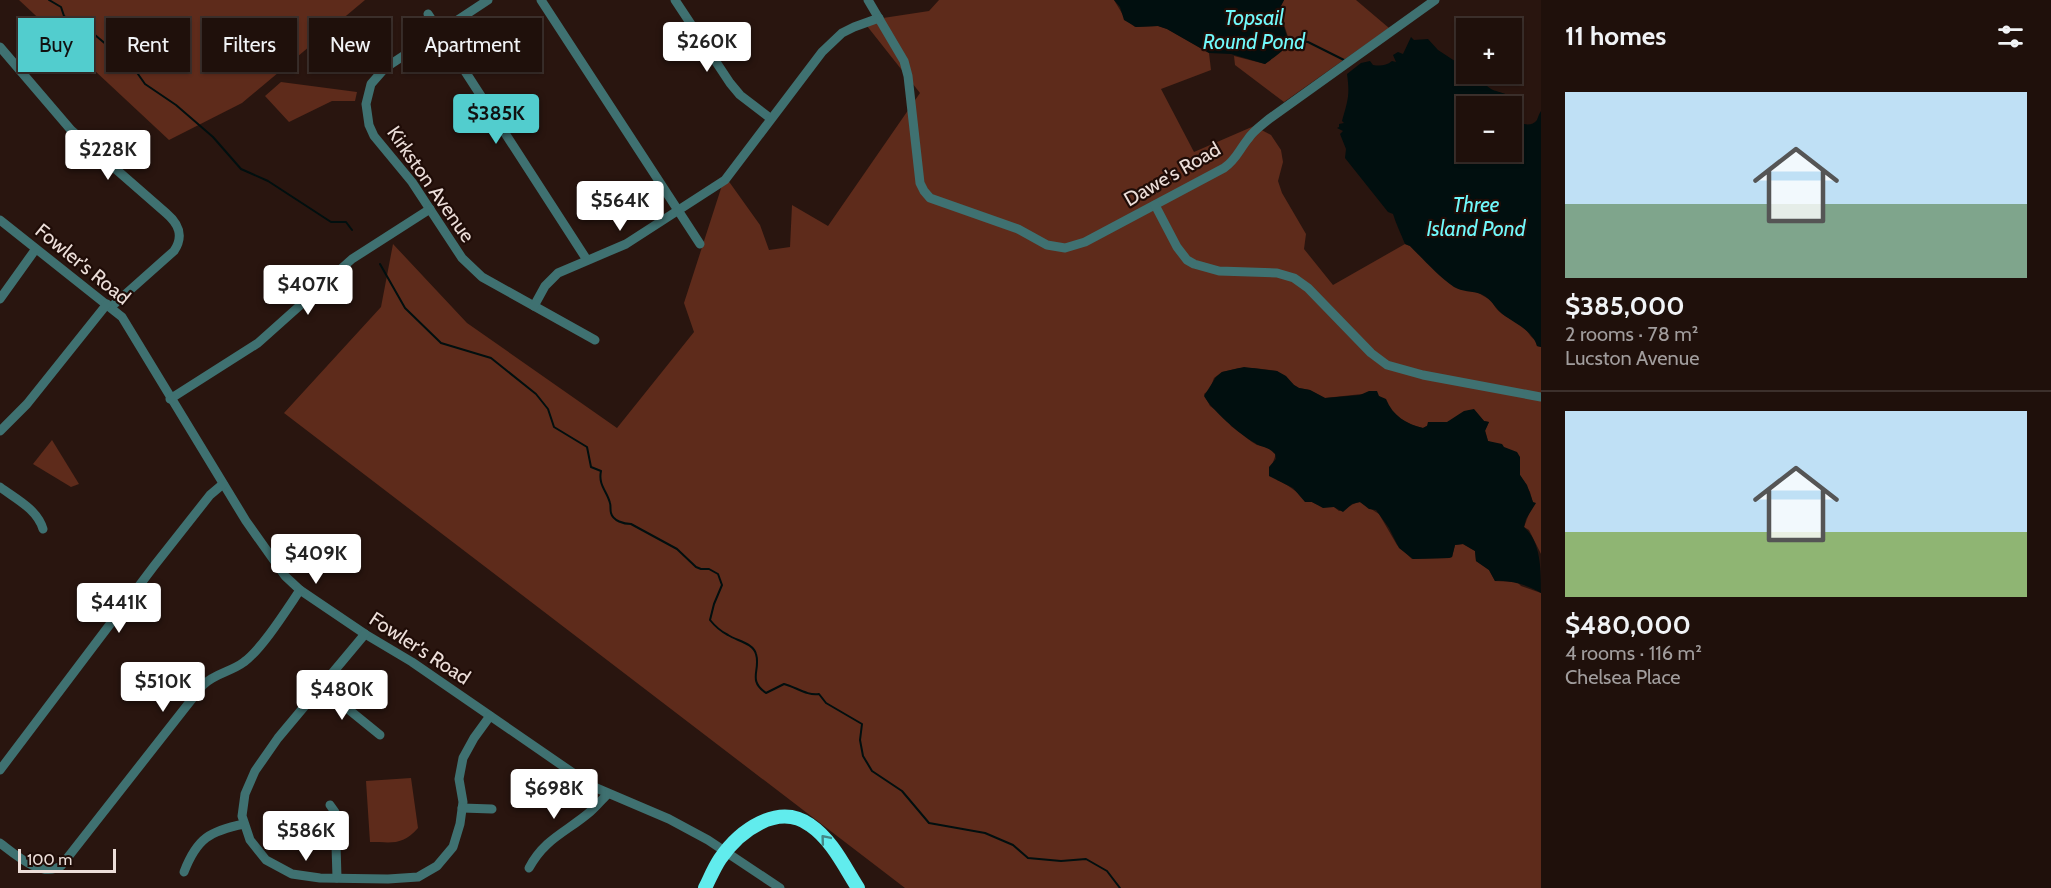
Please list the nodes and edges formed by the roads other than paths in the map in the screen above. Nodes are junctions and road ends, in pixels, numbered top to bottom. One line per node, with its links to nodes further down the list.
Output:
1 (488, 0): 8 (street, Kirkston Avenue)
2 (541, 0): 16 (street)
3 (675, 0): 13 (street)
4 (868, 0): 9 (street)
5 (1434, 0): 14 (street, Dawe's Road)
6 (428, 14): 7 (street)
7 (430, 18)
8 (460, 18)
9 (879, 18): 13 (street); 14 (street, Dawe's Road)
10 (0, 47): 22 (street)
11 (403, 56): 15 (street, Kirkston Avenue)
12 (465, 72): 20 (street)
13 (770, 118): 16 (street)
14 (1155, 205): 25 (street)
15 (430, 209): 23 (street, Kirkston Avenue); 26 (street)
16 (678, 210): 18 (street); 20 (street)
17 (0, 220): 19 (street, Fowler's Road)
18 (700, 244)
19 (35, 250): 21 (street); 22 (street, Fowler's Road)
20 (587, 260): 23 (street)
21 (0, 299)
22 (109, 305): 26 (street, Fowler's Road); 27 (street)
23 (534, 306): 24 (street, Kirkston Avenue)
24 (595, 340)
25 (1541, 397)
26 (170, 399): 28 (street, Fowler's Road)
27 (0, 431)
28 (223, 484): 31 (street, Fowler's Road); 36 (street)
29 (0, 487): 30 (street)
30 (43, 529)
31 (300, 590): 32 (street, Fowler's Road); 42 (street)
32 (365, 634): 33 (street); 34 (street, Fowler's Road)
33 (321, 687): 35 (street); 41 (street)
34 (490, 716): 37 (street, Fowler's Road); 39 (street)
35 (380, 735)
36 (0, 770)
37 (608, 794): 43 (street, Fowler's Road); 44 (street)
38 (330, 805): 46 (street)
39 (462, 808): 40 (street); 46 (street)
40 (492, 809)
41 (244, 824): 45 (street); 46 (street)
42 (0, 843)
43 (726, 850): 47 (highway); 48 (street, Fowler's Road); 49 (highway, one-way to 43)
44 (529, 868)
45 (184, 872)
46 (337, 878)
47 (705, 888)
48 (780, 888)
49 (858, 888)

